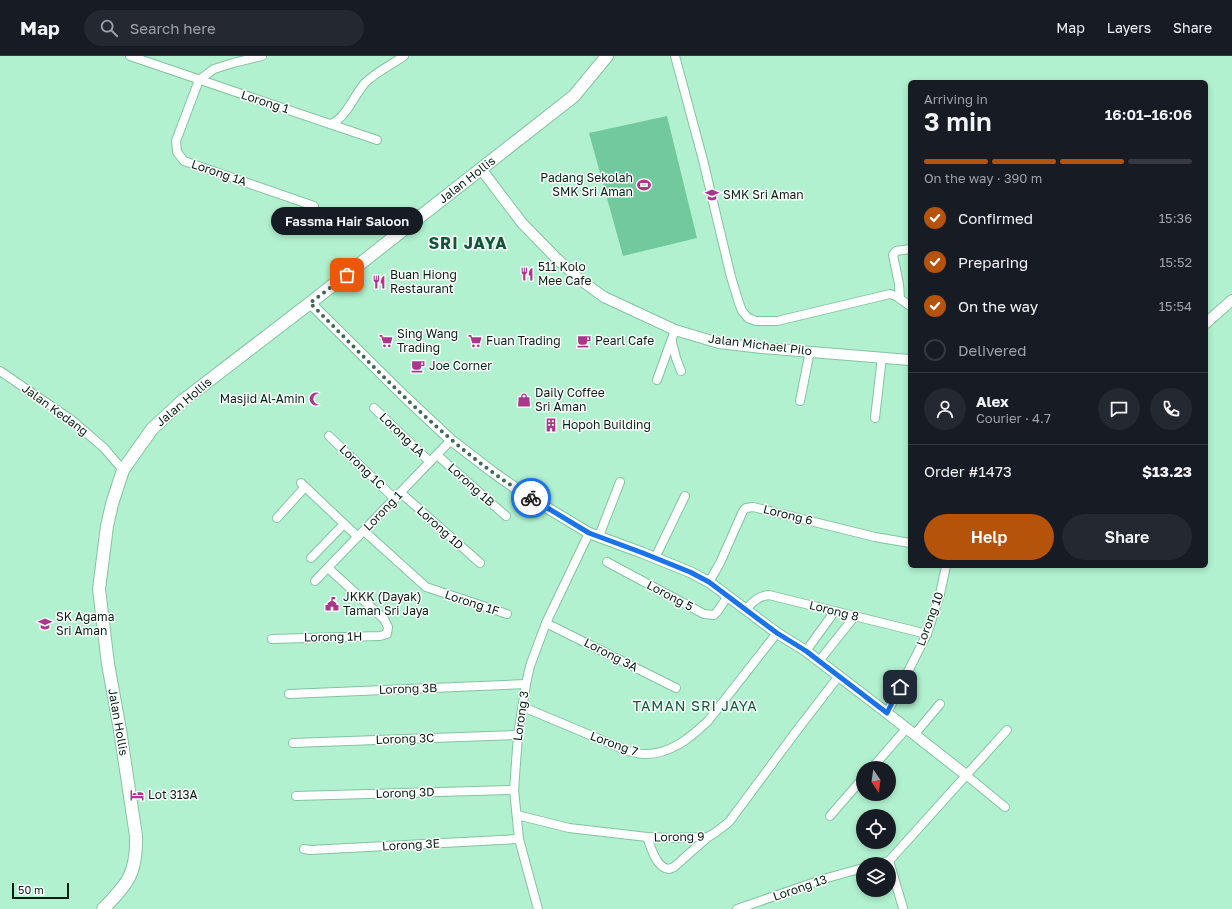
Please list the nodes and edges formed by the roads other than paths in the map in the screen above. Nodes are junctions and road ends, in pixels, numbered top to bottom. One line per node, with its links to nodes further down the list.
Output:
1 (130, 56): 6 (street)
2 (262, 56): 6 (street)
3 (404, 56): 7 (street)
4 (607, 56): 9 (main road, Jalan Hollis)
5 (675, 56): 12 (street)
6 (199, 80): 7 (street, Lorong 1); 10 (street, Lorong 1A)
7 (331, 124): 8 (street, Lorong 1)
8 (377, 140)
9 (481, 169): 14 (main road, Jalan Hollis); 17 (street, Jalan Michael Pilo)
10 (314, 206)
11 (908, 249): 12 (street)
12 (900, 299): 15 (street)
13 (1232, 300): 16 (street)
14 (310, 303): 29 (street); 32 (main road, Jalan Hollis)
15 (908, 305)
16 (1208, 321)
17 (675, 330): 18 (street); 19 (street, Jalan Michael Pilo)
18 (672, 341): 23 (street); 24 (street)
19 (810, 351): 20 (street, Jalan Michael Pilo); 25 (street)
20 (882, 357): 21 (street, Jalan Michael Pilo); 27 (street)
21 (908, 360)
22 (0, 371): 32 (street, Jalan Kedang)
23 (681, 371)
24 (657, 380)
25 (800, 402)
26 (374, 408): 31 (street, Lorong 1A)
27 (875, 418)
28 (329, 436): 36 (street, Lorong 1C)
29 (451, 440): 30 (street, Lorong 1); 41 (street)
30 (437, 455): 31 (street, Lorong 1); 37 (street, Lorong 1B)
31 (430, 462): 34 (street, Lorong 1)
32 (123, 470): 89 (main road, Jalan Hollis)
33 (620, 482): 41 (street, Lorong 3)
34 (401, 493): 36 (street, Lorong 1); 46 (street, Lorong 1D)
35 (684, 496): 44 (street)
36 (395, 499): 40 (street, Lorong 1)
37 (506, 516)
38 (277, 518): 39 (street, Lorong 1F)
39 (344, 524): 40 (street, Lorong 1F); 43 (street)
40 (361, 534): 47 (street, Lorong 1); 54 (street, Lorong 1F)
41 (594, 535): 44 (street); 56 (street, Lorong 3)
42 (908, 543): 50 (street, Lorong 6)
43 (311, 558)
44 (655, 558): 50 (street)
45 (606, 562): 51 (street, Lorong 5)
46 (480, 563)
47 (328, 568): 49 (street, Lorong 1); 59 (street, Lorong 1H)
48 (946, 568): 58 (street, Lorong 10)
49 (315, 581)
50 (709, 582): 51 (street)
51 (728, 596): 52 (street)
52 (746, 609): 53 (street, Lorong 8); 57 (street)
53 (835, 611): 55 (street, Lorong 8); 60 (street)
54 (507, 614)
55 (855, 616): 58 (street, Lorong 8); 61 (street)
56 (546, 623): 63 (street, Lorong 3); 64 (street, Lorong 3A)
57 (777, 633): 60 (street); 67 (street, Lorong 7)
58 (927, 634): 68 (street, Lorong 10)
59 (272, 639)
60 (806, 651): 61 (street)
61 (819, 661): 62 (street)
62 (838, 677): 68 (street); 82 (street, Lorong 9)
63 (526, 684): 65 (street, Lorong 3B); 67 (street, Lorong 3)
64 (676, 688)
65 (289, 694)
66 (940, 704): 70 (street)
67 (523, 707): 71 (street, Lorong 3)
68 (887, 713): 70 (street)
69 (1007, 730): 74 (street)
70 (910, 732): 73 (street); 74 (street)
71 (518, 735): 72 (street, Lorong 3C); 76 (street, Lorong 3)
72 (293, 743)
73 (879, 761)
74 (966, 775): 78 (street); 85 (street)
75 (856, 786): 80 (street)
76 (514, 790): 77 (street, Lorong 3D); 79 (street, Lorong 3)
77 (296, 796)
78 (1005, 807)
79 (517, 815): 81 (street, Lorong 9); 83 (street, Lorong 3)
80 (830, 816)
81 (647, 837): 82 (street, Lorong 9); 82 (street)
82 (708, 837)
83 (519, 839): 84 (street, Lorong 3E); 90 (street, Lorong 3)
84 (304, 849)
85 (893, 857)
86 (856, 870): 91 (street, Lorong 13)
87 (896, 884): 88 (street)
88 (903, 908)
89 (103, 909)
90 (538, 909)
91 (737, 909)

